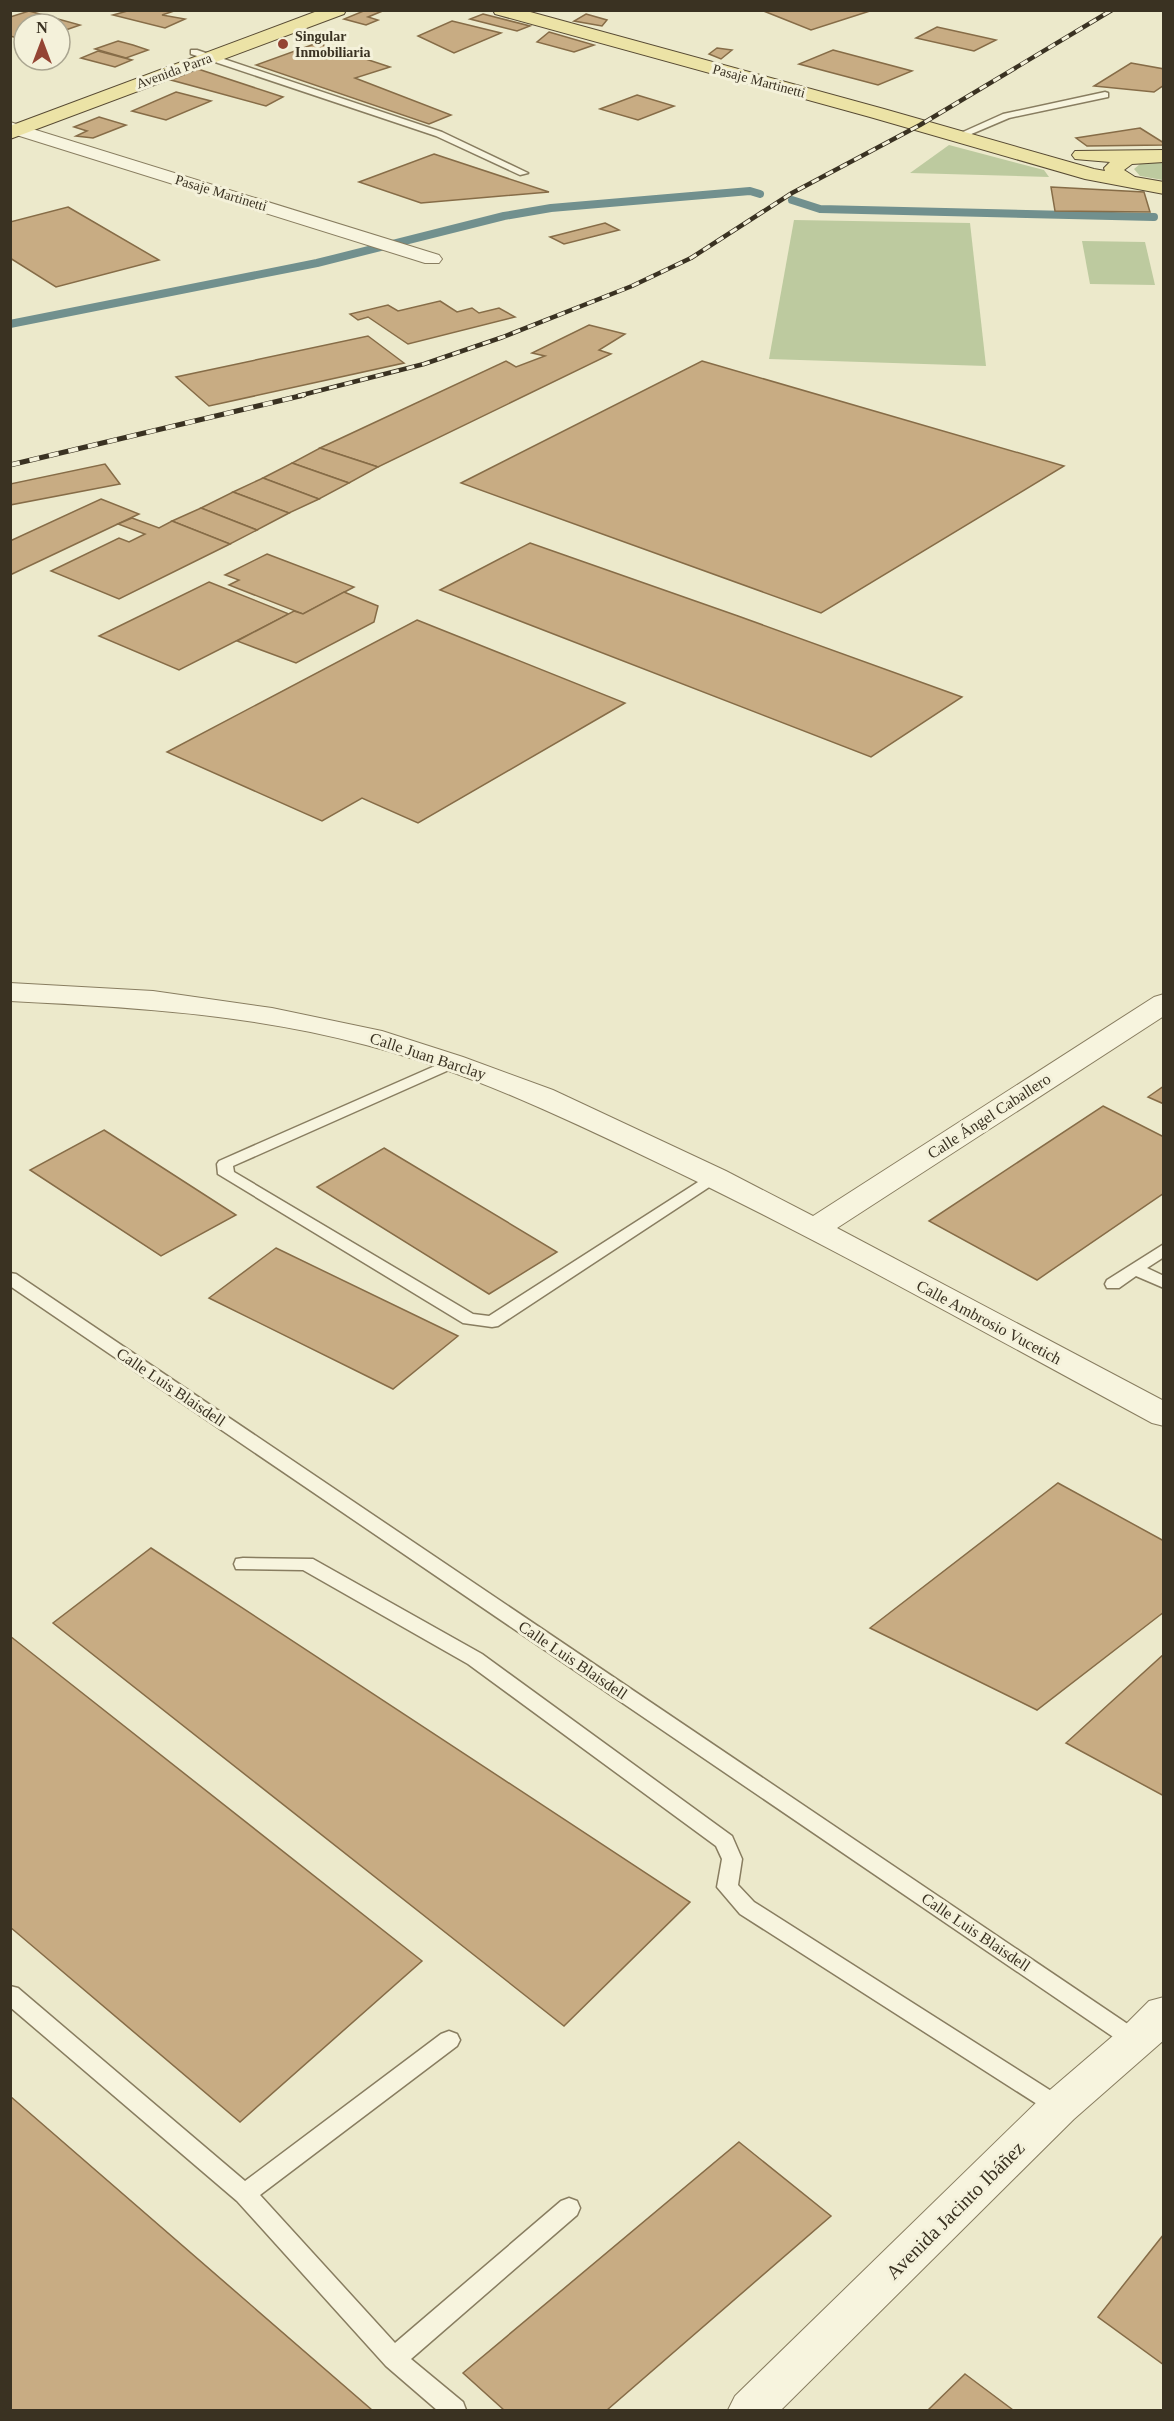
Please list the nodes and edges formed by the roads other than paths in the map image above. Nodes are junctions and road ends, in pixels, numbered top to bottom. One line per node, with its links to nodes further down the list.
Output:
1 (307, 10): 4 (main road, Avenida Parra)
2 (338, 10): 4 (main road, Avenida Parra)
3 (501, 10): 7 (main road, Pasaje Martinetti)
4 (203, 55): 6 (main road, Avenida Parra); 11 (lane)
5 (1105, 95): 7 (lane)
6 (12, 127): 14 (street, Pasaje Martinetti)
7 (959, 136): 8 (main road, Pasaje Martinetti)
8 (1017, 153): 10 (main road, Pasaje Martinetti); 12 (main road, Pasaje Martinetti)
9 (1164, 156): 10 (main road, Pasaje Martinetti)
10 (1140, 157): 12 (main road)
11 (523, 172)
12 (1121, 179): 13 (main road, Pasaje Martinetti)
13 (1159, 189)
14 (432, 259)
15 (10, 992): 17 (street, Calle Juan Barclay)
16 (1164, 1003): 19 (street, Calle Ángel Caballero)
17 (453, 1063): 18 (street, Calle Juan Barclay); 18 (lane)
18 (715, 1178): 19 (street, Calle Juan Barclay)
19 (814, 1228): 25 (street, Calle Ambrosio Vucetich)
20 (1164, 1249): 21 (lane)
21 (1136, 1269): 23 (lane); 24 (lane)
22 (10, 1278): 28 (lane, Calle Luis Blaisdell)
23 (1164, 1283)
24 (1113, 1284)
25 (1164, 1415)
26 (243, 1564): 30 (lane)
27 (10, 1994): 31 (lane)
28 (1150, 2027): 30 (street, Avenida Jacinto Ibáñez)
29 (449, 2040): 31 (lane)
30 (1059, 2107): 35 (street, Avenida Jacinto Ibáñez)
31 (245, 2194): 33 (lane)
32 (569, 2208): 33 (lane)
33 (394, 2359): 34 (lane)
34 (454, 2410)
35 (751, 2410)

